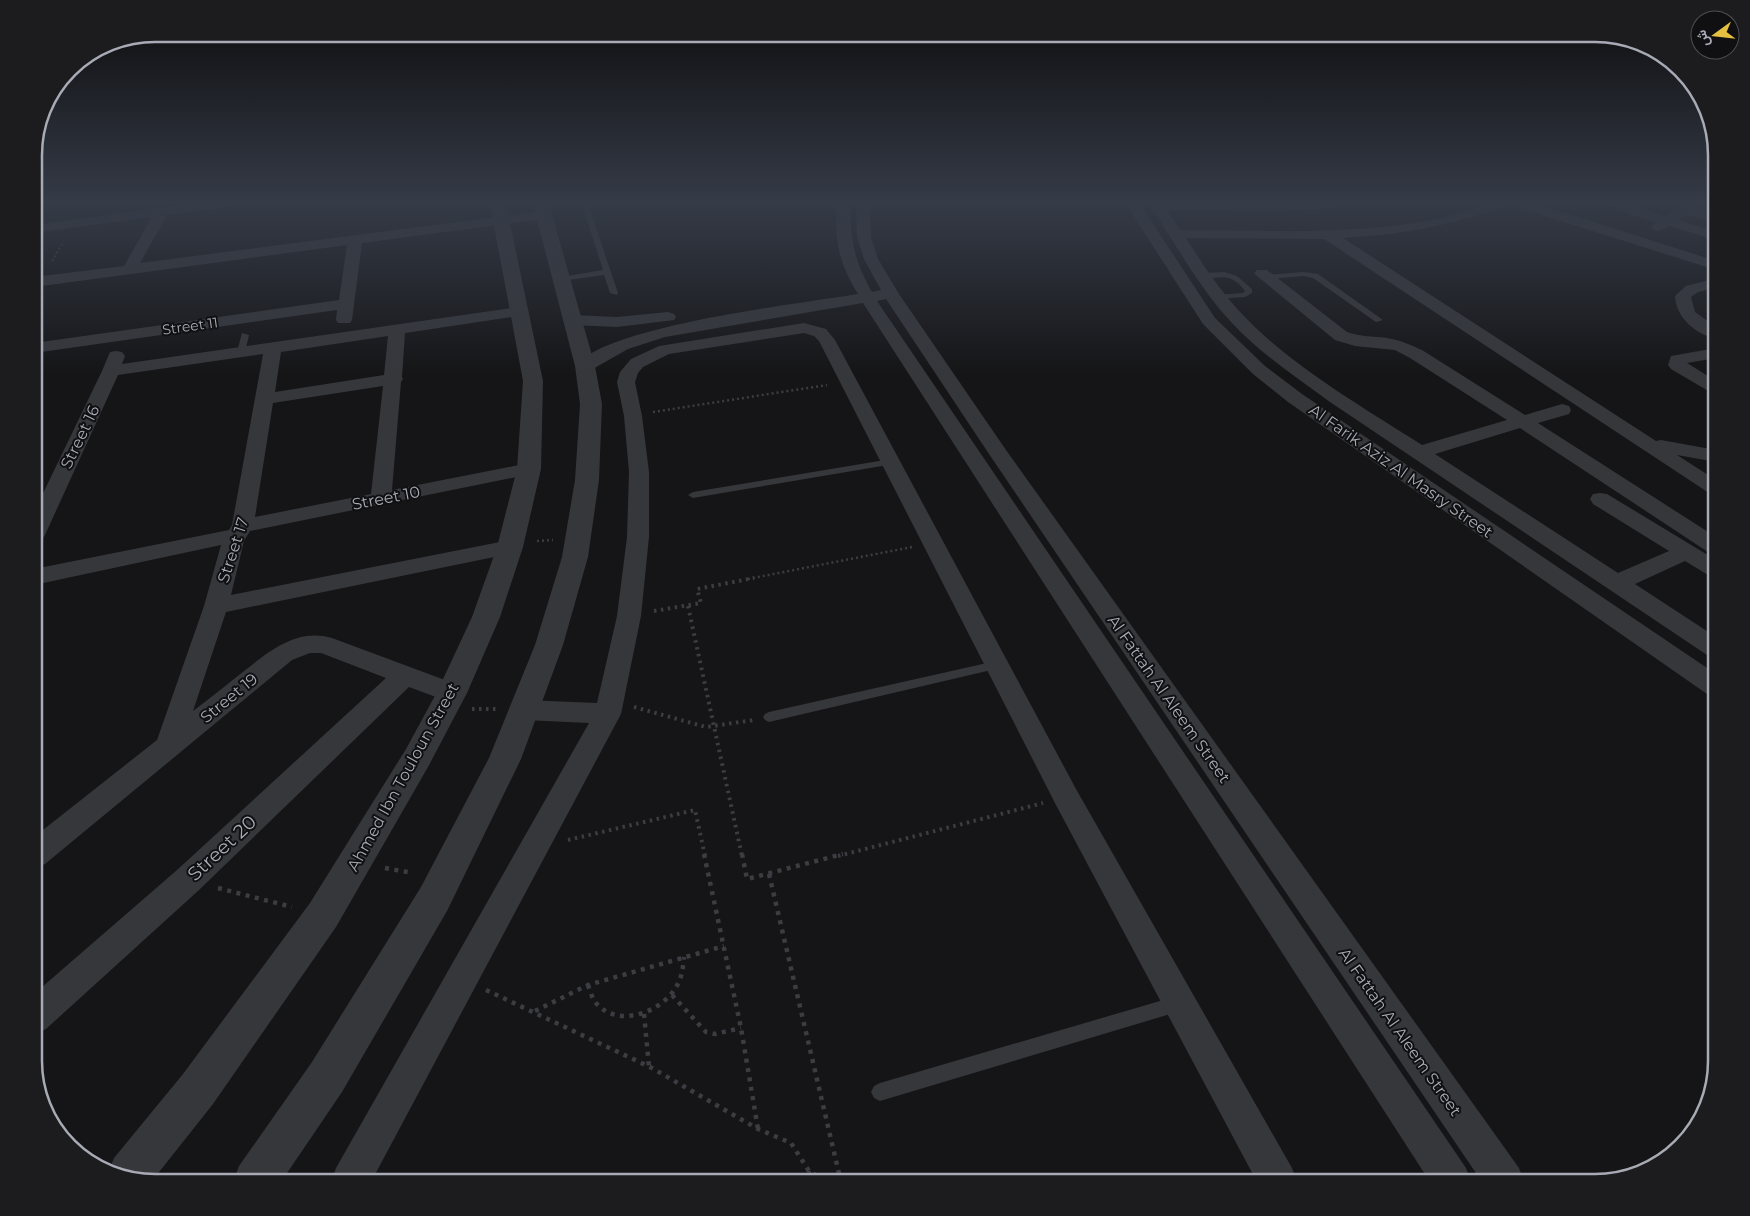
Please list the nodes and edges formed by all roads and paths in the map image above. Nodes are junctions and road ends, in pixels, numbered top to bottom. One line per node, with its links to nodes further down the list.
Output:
1 (51, 261): 15 (path)
2 (134, 261): 13 (street)
3 (198, 261): 13 (street)
4 (352, 261): 25 (street)
5 (509, 261): 27 (street, Ahmed Ibn Touloun Street)
6 (556, 261): 18 (street)
7 (603, 261): 14 (lane)
8 (848, 261): 21 (street, Al Fattah Al Aleem Street)
9 (871, 261): 21 (street, Al Fattah Al Aleem Street)
10 (1170, 261): 74 (street, Al Farik Aziz Al Masry Street)
11 (1195, 261): 16 (street, Al Farik Aziz Al Masry Street)
12 (1367, 261): 49 (street)
13 (128, 270): 19 (street)
14 (607, 272): 18 (lane); 22 (lane)
15 (43, 273)
16 (1204, 275): 23 (street, Al Farik Aziz Al Masry Street); 23 (lane)
17 (1265, 275): 29 (lane); 48 (street)
18 (561, 278): 28 (street)
19 (43, 281)
20 (1708, 285): 32 (street)
21 (876, 290): 24 (street); 26 (street); 110 (street, Al Fattah Al Aleem Street); 111 (street, Al Fattah Al Aleem Street)
22 (614, 293)
23 (1219, 296): 50 (street, Al Farik Aziz Al Masry Street)
24 (796, 297): 26 (street); 30 (street)
25 (346, 304): 34 (street, Street 11); 35 (street)
26 (813, 306): 30 (street)
27 (519, 312): 31 (street); 53 (street, Ahmed Ibn Touloun Street)
28 (572, 320): 30 (street); 40 (street)
29 (1379, 320)
30 (643, 328): 40 (street)
31 (397, 330): 35 (street); 42 (street)
32 (1708, 330)
33 (245, 336): 38 (lane)
34 (113, 337): 36 (street, Street 11); 41 (street, Street 16)
35 (342, 338): 37 (street)
36 (43, 347)
37 (273, 348): 38 (street); 45 (street, Street 17)
38 (241, 352): 41 (street)
39 (1708, 354): 44 (street)
40 (585, 366): 60 (street)
41 (112, 371): 58 (street, Street 16)
42 (394, 378): 45 (street); 56 (street)
43 (849, 381): 47 (path); 47 (street); 52 (street)
44 (1708, 383)
45 (265, 399): 59 (street, Street 17)
46 (1562, 410): 48 (street)
47 (633, 416): 70 (street)
48 (1523, 422): 50 (street); 61 (street)
49 (1647, 443): 51 (street); 54 (street)
50 (1420, 452): 67 (street, Al Farik Aziz Al Masry Street)
51 (1708, 455)
52 (892, 462): 55 (lane); 62 (street)
53 (529, 470): 56 (street, Street 10); 63 (street, Ahmed Ibn Touloun Street)
54 (1708, 483)
55 (693, 495)
56 (381, 499): 59 (street, Street 10)
57 (1600, 499): 64 (street)
58 (43, 516)
59 (240, 530): 66 (street, Street 10); 68 (street, Street 17)
60 (577, 538): 63 (path); 77 (street)
61 (1708, 541)
62 (934, 543): 69 (path); 72 (street)
63 (510, 544): 68 (street); 75 (street, Ahmed Ibn Touloun Street)
64 (1686, 552): 65 (street); 67 (street)
65 (1708, 565)
66 (43, 575)
67 (1616, 583): 71 (street, Al Farik Aziz Al Masry Street)
68 (216, 606): 80 (street, Street 17)
69 (688, 606): 70 (path); 79 (path)
70 (629, 616): 76 (street)
71 (1708, 644)
72 (996, 664): 78 (lane); 81 (street)
73 (406, 675): 75 (street, Street 19); 80 (street, Street 19); 87 (street, Street 20)
74 (1708, 682)
75 (448, 700): 77 (path); 84 (street, Ahmed Ibn Touloun Street)
76 (610, 707): 77 (street); 79 (path); 83 (street)
77 (524, 710): 86 (street)
78 (769, 717): 79 (path)
79 (713, 727): 85 (path)
80 (168, 747): 82 (street, Street 19)
81 (1066, 797): 85 (path); 94 (street)
82 (43, 848)
83 (536, 848): 89 (path); 91 (street)
84 (355, 863): 86 (path); 88 (street, Ahmed Ibn Touloun Street)
85 (769, 874): 108 (path)
86 (444, 879): 104 (street)
87 (188, 880): 88 (path); 95 (street, Street 20)
88 (323, 915): 102 (street, Ahmed Ibn Touloun Street)
89 (724, 946): 90 (path); 98 (path)
90 (684, 957): 92 (path); 93 (path)
91 (463, 980): 96 (path); 105 (street)
92 (588, 985): 96 (path); 97 (path)
93 (672, 995): 97 (path); 98 (path)
94 (1180, 1004): 100 (lane); 109 (street)
95 (43, 1009)
96 (534, 1012): 99 (path)
97 (644, 1014): 99 (path)
98 (742, 1028): 101 (path)
99 (650, 1067): 101 (path)
100 (880, 1092)
101 (758, 1128): 103 (path)
102 (132, 1171)
103 (809, 1171): 106 (path); 107 (path)
104 (261, 1174)
105 (354, 1174)
106 (808, 1174)
107 (814, 1174)
108 (839, 1174)
109 (1274, 1174)
110 (1447, 1174)
111 (1499, 1174)

